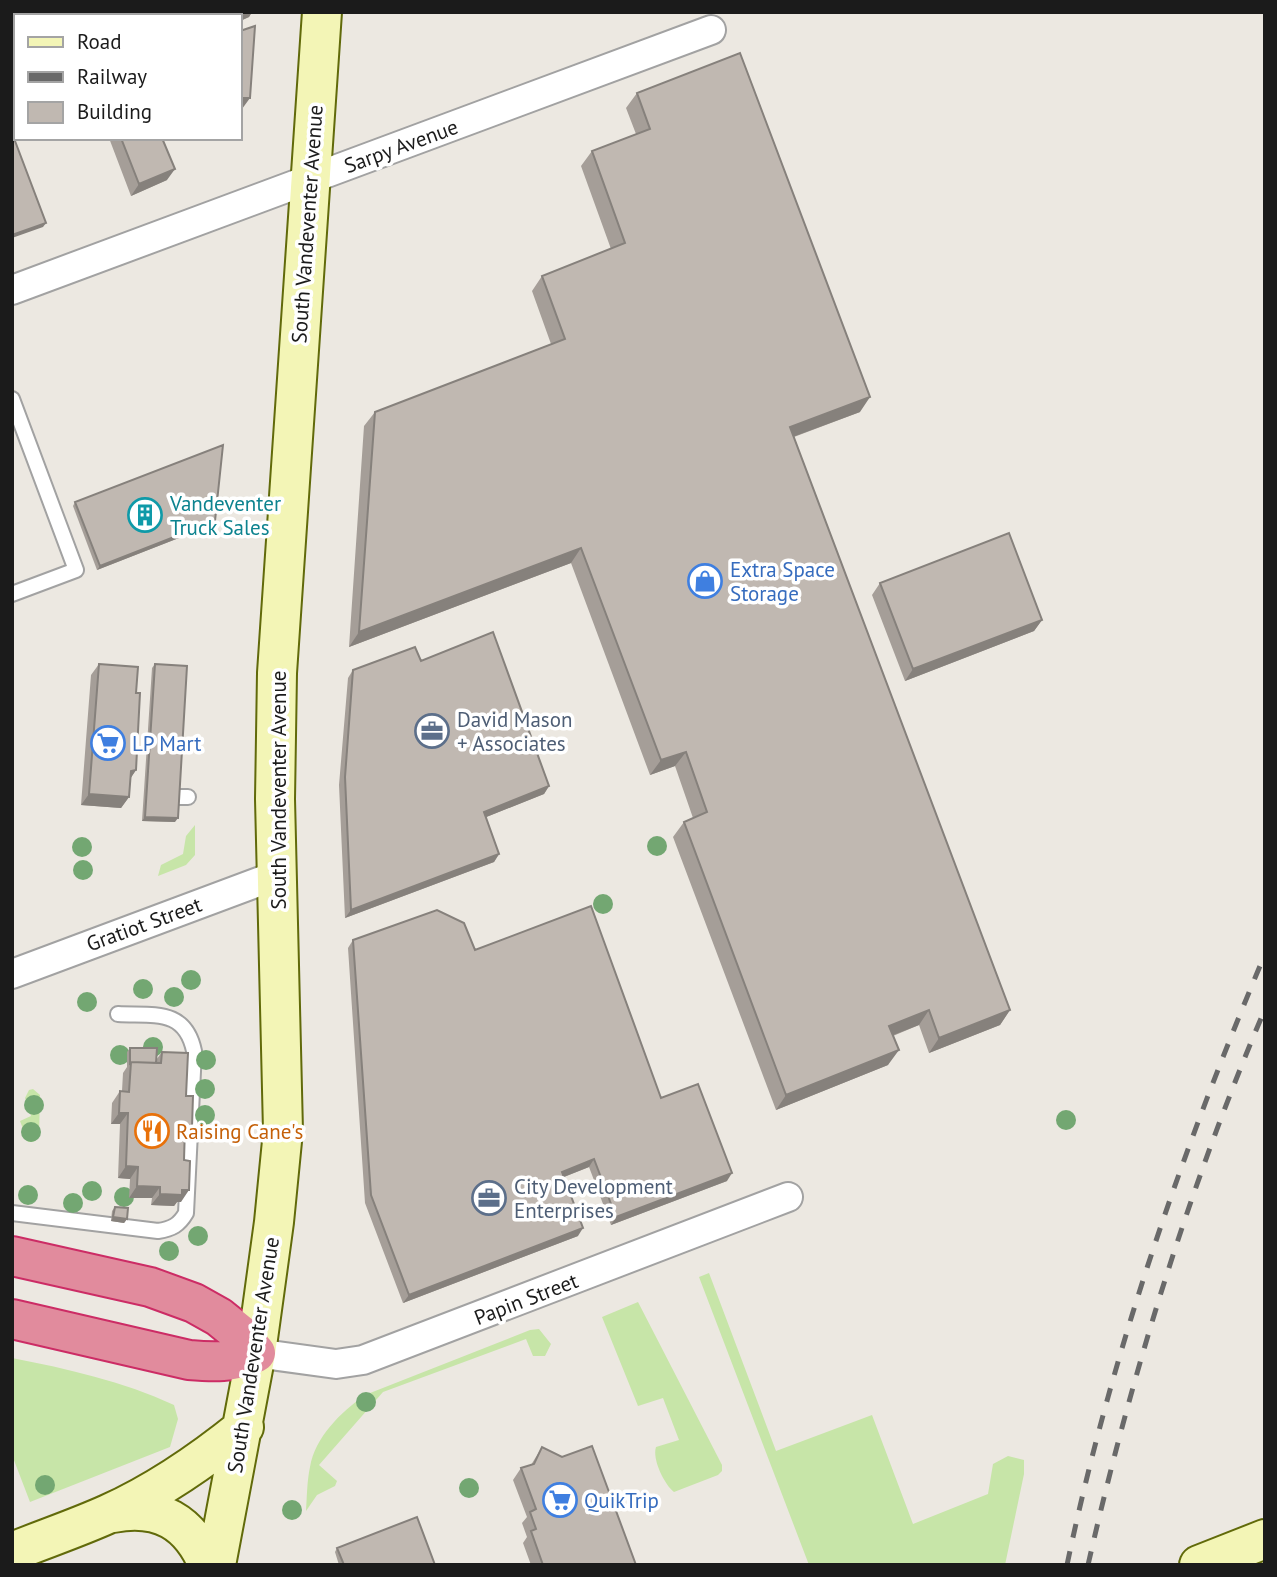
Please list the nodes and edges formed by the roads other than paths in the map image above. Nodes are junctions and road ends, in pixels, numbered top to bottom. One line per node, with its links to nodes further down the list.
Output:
1 (322, 12): 3 (main road, South Vandeventer Avenue)
2 (711, 30): 3 (street, Sarpy Avenue)
3 (309, 180): 4 (street, Sarpy Avenue); 7 (main road, South Vandeventer Avenue)
4 (12, 290)
5 (12, 400): 6 (lane)
6 (12, 594)
7 (277, 875): 8 (street, Gratiot Street); 14 (main road, South Vandeventer Avenue)
8 (12, 974)
9 (118, 1014): 11 (lane)
10 (788, 1197): 14 (street, Papin Street)
11 (12, 1213)
12 (12, 1256): 14 (highway)
13 (12, 1319): 14 (highway)
14 (256, 1353): 15 (main road, South Vandeventer Avenue)
15 (244, 1427): 16 (main road); 20 (main road, South Vandeventer Avenue)
16 (108, 1514): 18 (main road); 19 (main road)
17 (1265, 1539): 21 (main road)
18 (12, 1552)
19 (208, 1565)
20 (216, 1565)
21 (1199, 1565)

